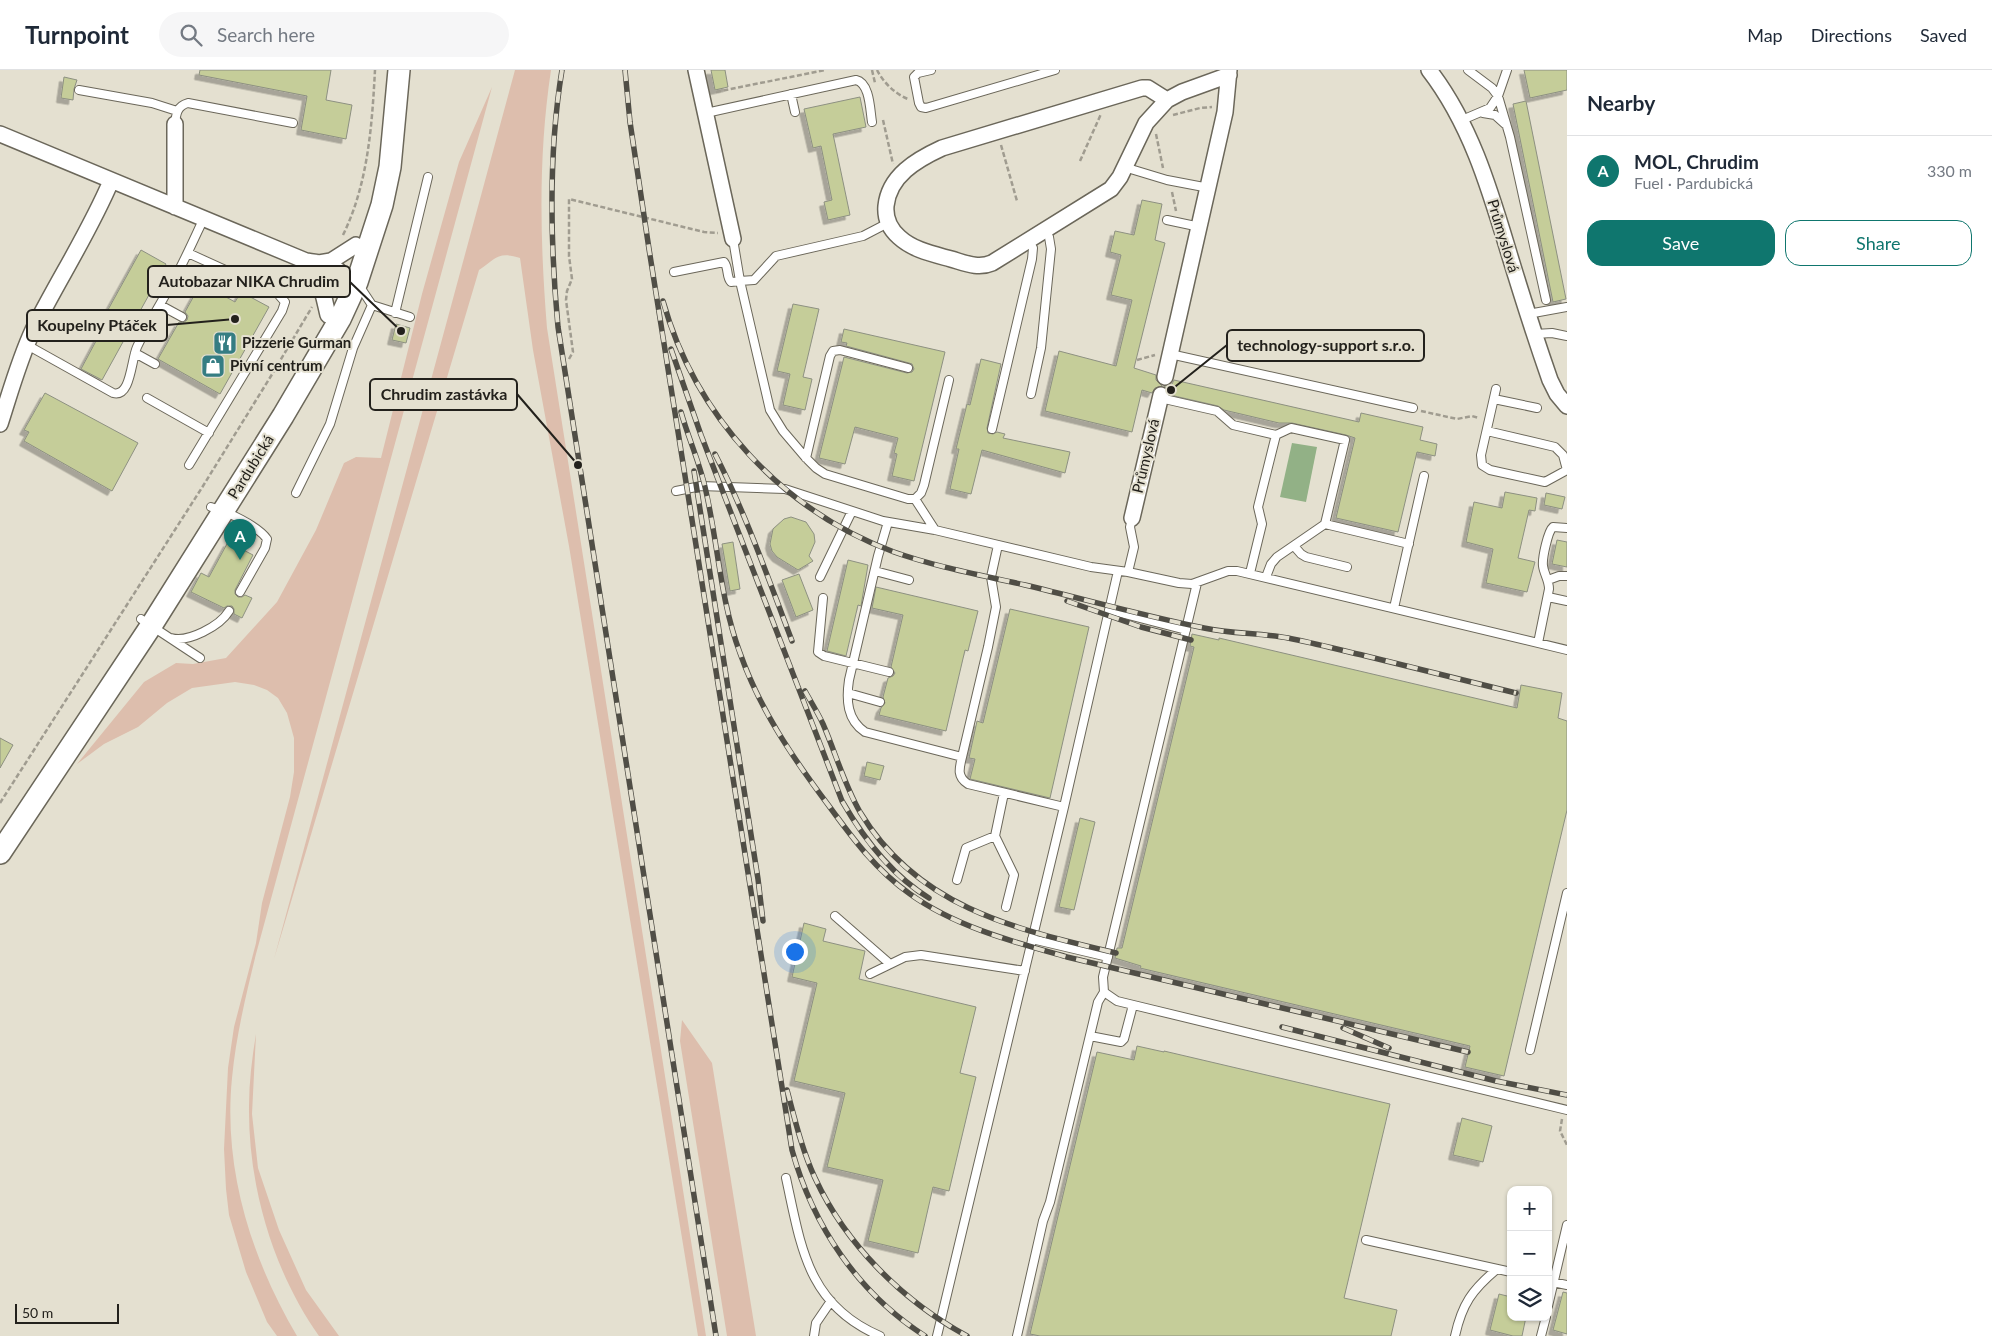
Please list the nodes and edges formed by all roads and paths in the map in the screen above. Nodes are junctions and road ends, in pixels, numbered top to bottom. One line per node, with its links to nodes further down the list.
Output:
1 (375, 70): 50 (path)
2 (386, 70): 48 (main road, Pardubická)
3 (399, 70): 52 (main road, Pardubická)
4 (696, 70): 14 (street)
5 (825, 70): 14 (path)
6 (872, 70): 15 (path)
7 (877, 70): 19 (path)
8 (931, 70): 19 (lane)
9 (1055, 70): 19 (lane)
10 (1430, 70): 27 (street, Průmyslová)
11 (1468, 70): 18 (lane)
12 (1507, 70): 18 (lane)
13 (1229, 72): 20 (street); 38 (street)
14 (700, 86): 23 (street)
15 (876, 88)
16 (79, 90): 26 (lane)
17 (791, 94): 22 (lane); 23 (lane); 29 (lane)
18 (1498, 96): 24 (lane); 30 (lane)
19 (918, 99)
20 (1167, 100): 34 (street); 36 (street)
21 (1103, 108): 33 (path)
22 (795, 112)
23 (706, 113): 46 (street)
24 (1481, 113): 27 (lane); 30 (lane)
25 (882, 116): 36 (path)
26 (176, 118): 28 (lane); 40 (street)
27 (1462, 120): 59 (street, Průmyslová)
28 (293, 122)
29 (872, 122)
30 (1507, 125): 54 (lane)
31 (0, 134): 37 (street)
32 (1000, 141): 39 (path)
33 (1080, 161)
34 (1124, 167): 38 (lane); 45 (street)
35 (428, 177): 58 (lane)
36 (896, 180): 43 (street)
37 (111, 181): 40 (street); 65 (street)
38 (1209, 188): 44 (street)
39 (1017, 201)
40 (175, 208): 41 (street)
41 (203, 220): 49 (lane); 50 (street)
42 (1167, 220): 44 (lane)
43 (888, 223): 47 (street); 53 (lane)
44 (1200, 227): 67 (street)
45 (1045, 230): 47 (street); 74 (lane)
46 (732, 236): 53 (lane); 68 (path)
47 (1028, 240): 84 (lane)
48 (356, 245): 50 (street); 52 (main road, Pardubická)
49 (188, 253): 55 (lane); 86 (lane)
50 (318, 268): 52 (street); 60 (street); 135 (path)
51 (674, 272): 53 (lane)
52 (350, 280): 56 (lane); 60 (main road, Pardubická); 95 (main road, Pardubická)
53 (740, 282): 88 (lane)
54 (1546, 300)
55 (160, 305): 61 (lane); 66 (lane)
56 (372, 305): 58 (lane); 93 (lane)
57 (1567, 307): 59 (lane)
58 (395, 313): 62 (lane)
59 (1528, 314): 63 (street, Průmyslová)
60 (328, 315): 95 (main road, Pardubická)
61 (182, 317)
62 (410, 317)
63 (1535, 334): 64 (lane); 79 (street, Průmyslová)
64 (1567, 336)
65 (26, 345): 66 (lane); 76 (street)
66 (135, 352): 69 (lane)
67 (1170, 354): 71 (street); 80 (lane)
68 (569, 359)
69 (155, 364)
70 (908, 368): 88 (lane)
71 (1165, 377)
72 (948, 380): 94 (lane)
73 (1496, 389): 78 (lane)
74 (1031, 394)
75 (1160, 396): 87 (lane); 97 (street, Průmyslová)
76 (4, 398): 83 (street)
77 (146, 398): 86 (lane)
78 (1494, 399): 81 (lane); 82 (lane)
79 (1567, 406)
80 (1413, 408): 82 (path)
81 (1537, 408)
82 (1489, 420): 85 (lane)
83 (0, 424)
84 (992, 429)
85 (1487, 431): 90 (lane); 90 (lane)
86 (209, 433): 89 (lane)
87 (1276, 435): 99 (lane); 109 (lane)
88 (806, 458): 94 (lane)
89 (190, 465)
90 (1567, 470)
91 (1424, 476): 102 (lane)
92 (676, 491): 96 (lane)
93 (296, 493)
94 (915, 499): 101 (lane)
95 (217, 508): 116 (lane); 123 (main road, Pardubická)
96 (852, 511): 98 (lane); 112 (lane)
97 (1132, 518): 108 (lane)
98 (888, 522): 101 (lane); 106 (lane)
99 (1325, 524): 102 (lane); 104 (lane)
100 (1567, 528): 114 (lane)
101 (935, 530): 103 (lane)
102 (1409, 544): 120 (lane)
103 (998, 545): 107 (lane); 133 (lane)
104 (1294, 546): 105 (lane); 111 (lane)
105 (1347, 567)
106 (874, 571): 113 (lane); 129 (lane)
107 (1118, 571): 108 (lane); 121 (lane)
108 (1128, 572): 115 (lane)
109 (1250, 573): 111 (lane); 115 (lane)
110 (1567, 576): 114 (lane)
111 (1266, 577): 120 (lane)
112 (820, 578)
113 (909, 580)
114 (1548, 580): 117 (lane)
115 (1197, 583): 124 (lane)
116 (240, 592)
117 (1548, 597): 119 (lane); 126 (lane)
118 (823, 598): 129 (lane)
119 (1567, 601)
120 (1394, 608): 126 (lane)
121 (1109, 610): 124 (lane); 136 (lane)
122 (230, 611): 125 (lane)
123 (146, 622): 125 (lane); 138 (main road, Pardubická); 139 (main road, Pardubická)
124 (1186, 630): 145 (lane)
125 (169, 637): 128 (lane)
126 (1538, 643): 127 (lane)
127 (1567, 650)
128 (200, 658)
129 (853, 663): 130 (lane); 131 (lane)
130 (889, 672)
131 (848, 693): 132 (lane); 133 (lane)
132 (880, 702)
133 (962, 757): 134 (lane)
134 (1004, 793): 136 (lane); 137 (lane)
135 (0, 803)
136 (1064, 807): 144 (lane)
137 (995, 836): 140 (lane); 142 (lane)
138 (0, 839)
139 (0, 853)
140 (957, 880)
141 (1567, 893): 152 (lane)
142 (1006, 907)
143 (835, 916): 146 (lane)
144 (1032, 939): 145 (lane); 147 (lane)
145 (1108, 957): 149 (lane)
146 (890, 964): 147 (lane); 148 (lane)
147 (1025, 971): 166 (lane)
148 (870, 974)
149 (1104, 992): 150 (lane); 151 (lane)
150 (1133, 1004): 151 (lane); 153 (lane)
151 (1090, 1036): 167 (lane)
152 (1530, 1050)
153 (1567, 1110)
154 (786, 1178): 162 (lane)
155 (1567, 1225): 159 (lane)
156 (1366, 1240): 157 (lane)
157 (1497, 1269): 158 (lane); 168 (lane)
158 (1507, 1271)
159 (1552, 1278)
160 (1552, 1282): 161 (lane)
161 (1567, 1285)
162 (831, 1301): 164 (lane); 165 (lane)
163 (1545, 1321): 169 (lane); 170 (lane)
164 (814, 1336)
165 (880, 1336)
166 (937, 1336)
167 (1017, 1336)
168 (1455, 1336)
169 (1536, 1336)
170 (1541, 1336)

